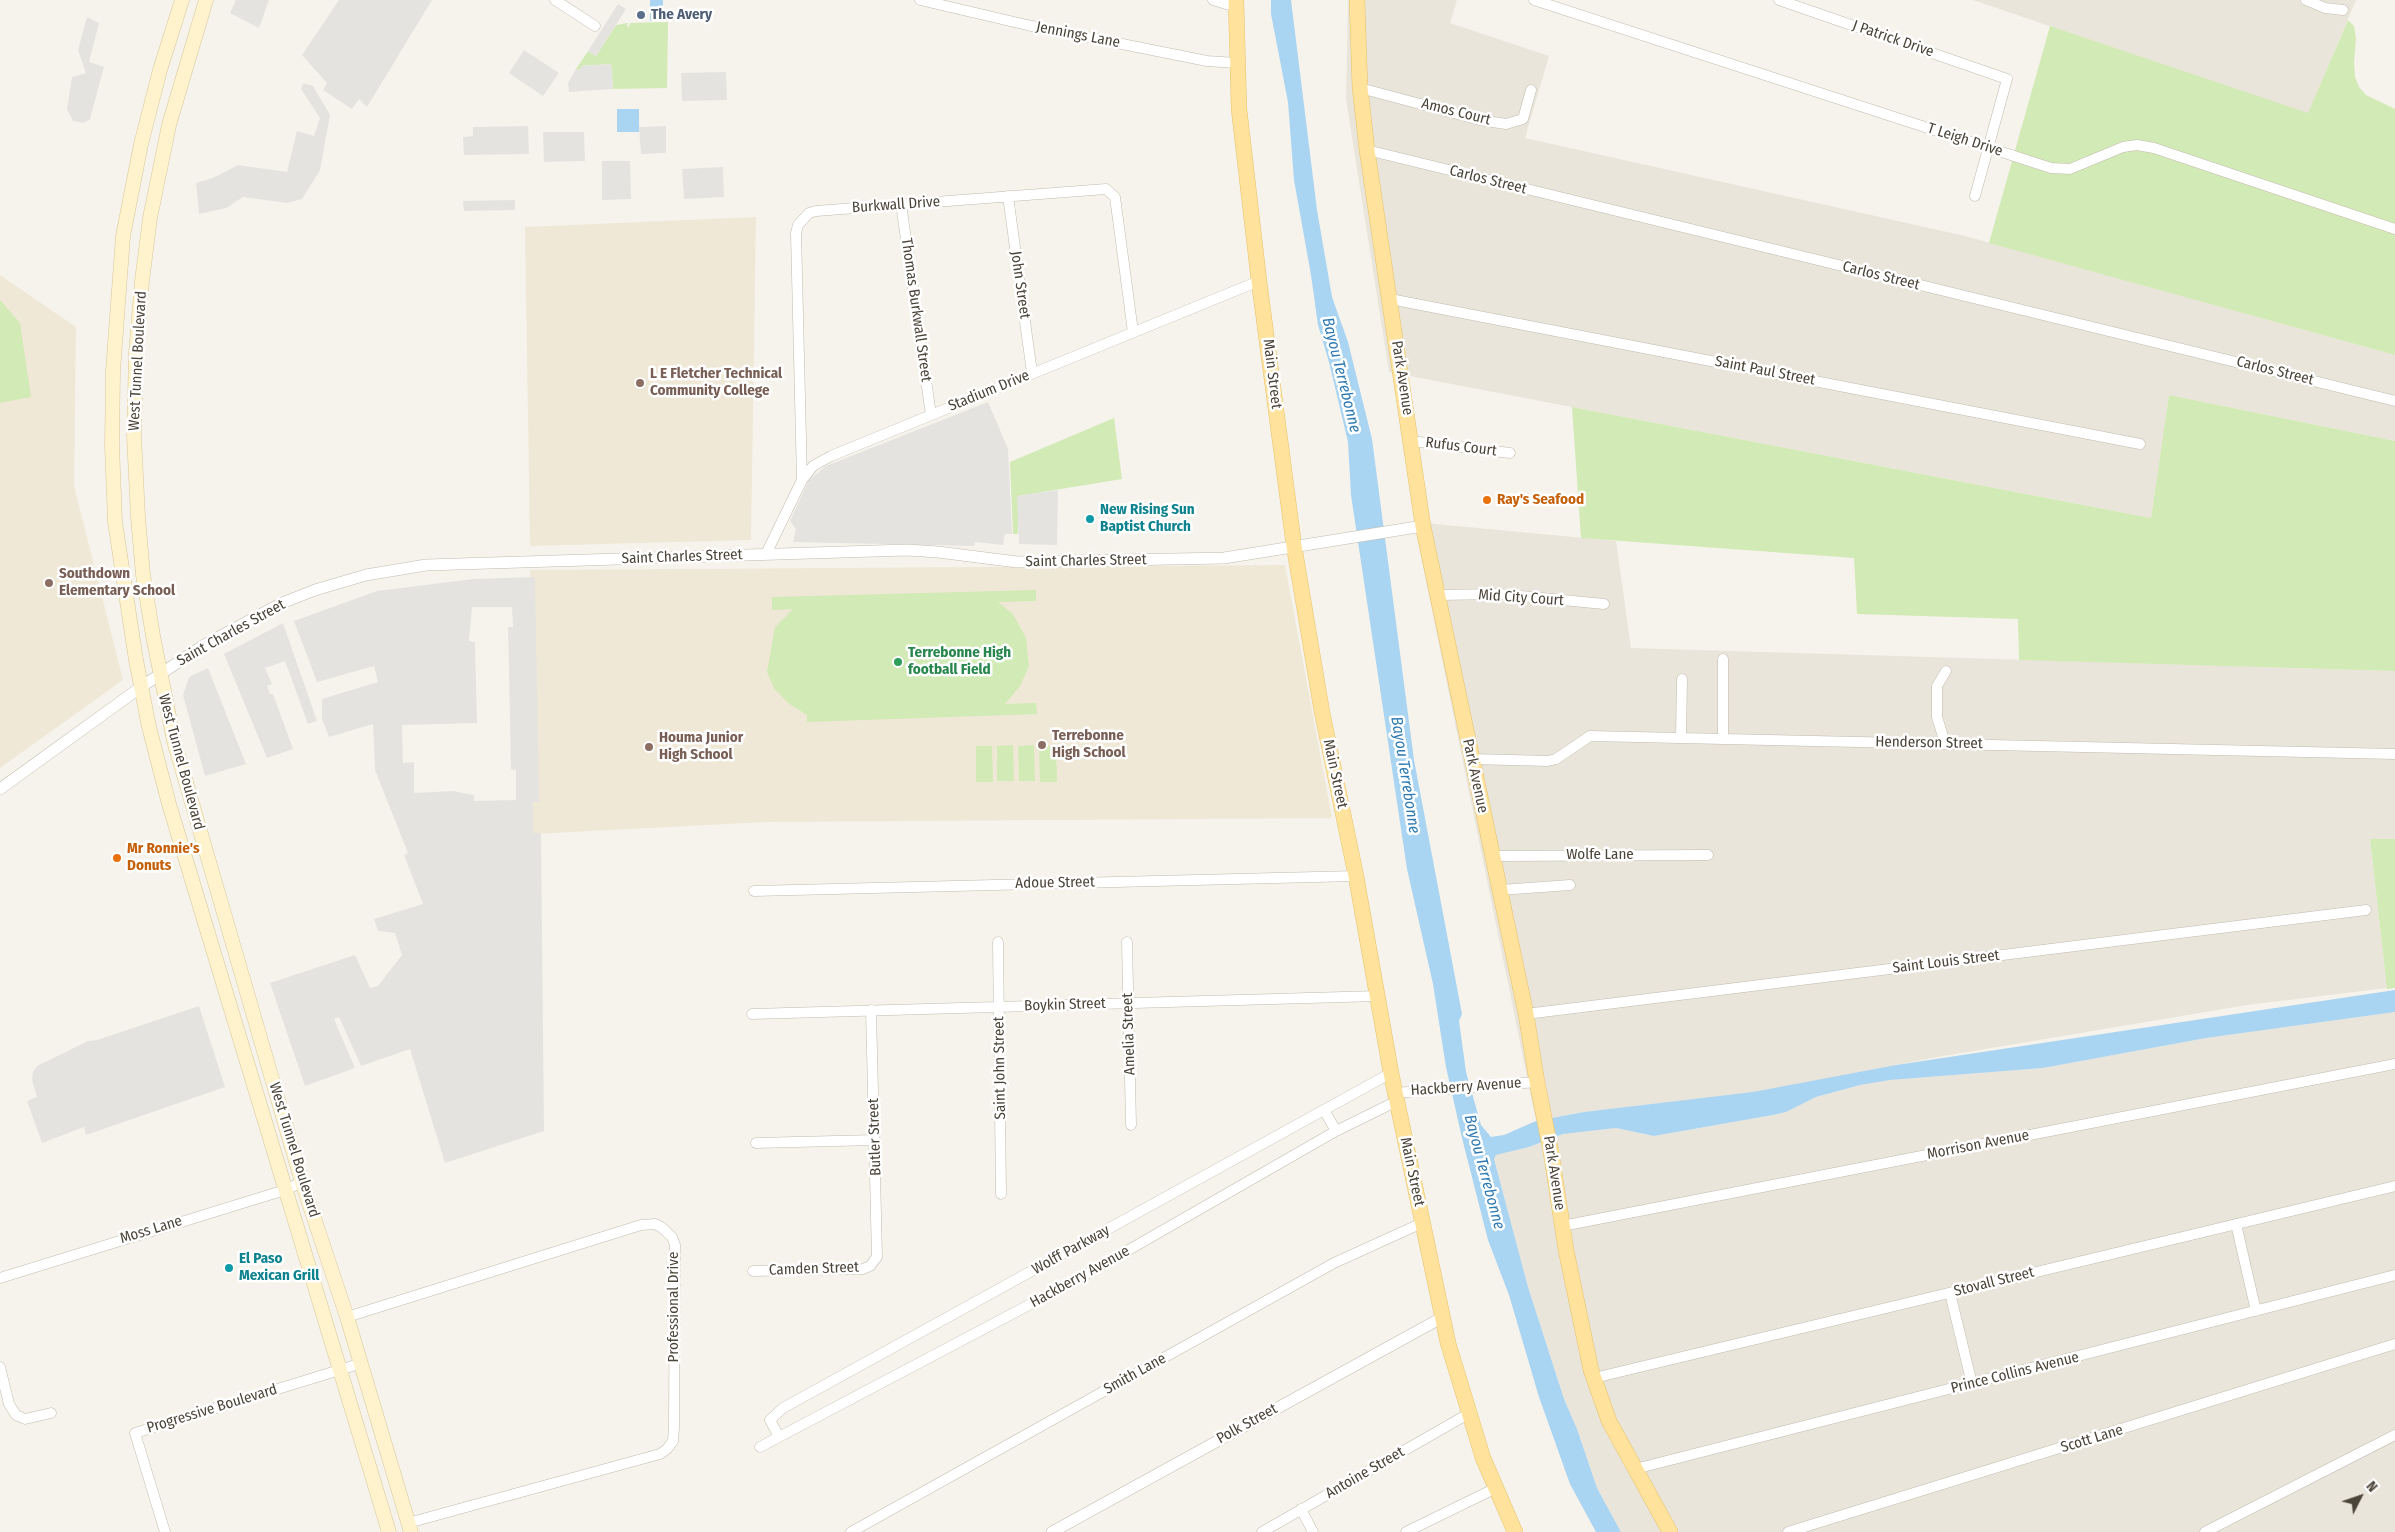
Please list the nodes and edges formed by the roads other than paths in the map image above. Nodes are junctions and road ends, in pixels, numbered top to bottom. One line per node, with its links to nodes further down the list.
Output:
1 (182, 0): 41 (main road, West Tunnel Boulevard)
2 (206, 0): 39 (main road, West Tunnel Boulevard)
3 (555, 0): 12 (street)
4 (920, 0): 13 (street, Jennings Lane)
5 (1213, 0): 11 (street)
6 (1357, 0): 14 (main road, Park Avenue)
7 (1534, 0): 16 (street, T Leigh Drive)
8 (1778, 0): 16 (street, J Patrick Drive)
9 (2306, 0): 10 (street)
10 (2333, 0)
11 (1236, 4): 13 (main road, Main Street)
12 (595, 26)
13 (1236, 63): 22 (main road, Main Street)
14 (1360, 88): 15 (street, Amos Court); 17 (main road, Park Avenue)
15 (1531, 90)
16 (1989, 148): 19 (street); 21 (street, T Leigh Drive)
17 (1367, 150): 23 (main road, Park Avenue); 26 (street, Carlos Street)
18 (1008, 196): 20 (street, Burkwall Drive); 24 (street, Burkwall Drive); 25 (street, John Street)
19 (1975, 196)
20 (901, 204): 27 (street, Thomas Burkwall Street); 31 (street, Burkwall Drive)
21 (2395, 229)
22 (1259, 281): 24 (street, Stadium Drive); 33 (main road, Main Street)
23 (1390, 299): 28 (main road, Park Avenue); 29 (street, Saint Paul Street)
24 (1133, 332): 25 (street, Stadium Drive)
25 (1032, 373): 27 (street, Stadium Drive)
26 (2395, 401)
27 (931, 415): 31 (street, Stadium Drive)
28 (1411, 441): 30 (street, Rufus Court); 32 (main road, Park Avenue)
29 (2140, 444)
30 (1510, 453)
31 (802, 480): 34 (street, Stadium Drive)
32 (1423, 526): 33 (street, Saint Charles Street); 35 (main road, Park Avenue)
33 (1294, 546): 34 (street, Saint Charles Street); 50 (main road, Main Street)
34 (766, 554): 39 (street, Saint Charles Street)
35 (1437, 595): 36 (street, Mid City Court); 46 (main road, Park Avenue)
36 (1604, 604)
37 (1723, 659): 43 (street)
38 (1946, 670): 44 (street)
39 (160, 674): 41 (street, Saint Charles Street); 72 (main road, West Tunnel Boulevard)
40 (1682, 679): 42 (street)
41 (141, 687): 47 (street, Saint Charles Street); 74 (main road, West Tunnel Boulevard)
42 (1681, 737): 43 (street, Henderson Street); 46 (street, Henderson Street)
43 (1723, 738): 44 (street, Henderson Street)
44 (1945, 743): 45 (street, Henderson Street)
45 (2395, 754)
46 (1471, 759): 49 (main road, Park Avenue)
47 (0, 789)
48 (1708, 855): 49 (street, Wolfe Lane)
49 (1492, 856): 52 (main road, Park Avenue)
50 (1356, 876): 53 (street, Adoue Street); 57 (main road, Main Street)
51 (1570, 885): 52 (street)
52 (1500, 890): 62 (main road, Park Avenue)
53 (754, 891)
54 (2366, 910): 62 (street, Saint Louis Street)
55 (998, 942): 59 (street, Saint John Street)
56 (1127, 942): 58 (street, Amelia Street)
57 (1378, 996): 58 (street, Boykin Street); 64 (main road, Main Street)
58 (1128, 1003): 59 (street, Boykin Street); 68 (street, Amelia Street)
59 (999, 1007): 60 (street, Boykin Street); 75 (street, Saint John Street)
60 (871, 1010): 61 (street, Boykin Street); 70 (street, Butler Street)
61 (752, 1014)
62 (1526, 1014): 65 (main road, Park Avenue)
63 (2395, 1064): 78 (street, Morrison Avenue)
64 (1391, 1073): 66 (main road, Main Street); 67 (street, Wolff Parkway)
65 (1537, 1082): 66 (street, Hackberry Avenue); 78 (main road, Park Avenue)
66 (1396, 1097): 69 (street, Hackberry Avenue); 76 (main road, Main Street)
67 (1324, 1110): 69 (street); 96 (street, Wolff Parkway)
68 (1131, 1125)
69 (1336, 1131): 96 (street, Hackberry Avenue)
70 (875, 1140): 71 (street); 79 (street, Butler Street)
71 (756, 1143)
72 (302, 1182): 74 (street, Moss Lane); 85 (main road, West Tunnel Boulevard)
73 (2395, 1186): 77 (street, Stovall Street)
74 (285, 1190): 82 (street, Moss Lane); 90 (main road, West Tunnel Boulevard)
75 (1001, 1194)
76 (1422, 1224): 86 (main road, Main Street); 105 (street, Smith Lane)
77 (2236, 1224): 83 (street, Stovall Street); 84 (street)
78 (1562, 1226): 91 (main road, Park Avenue)
79 (874, 1262): 80 (street, Camden Street)
80 (753, 1271)
81 (2395, 1275): 84 (street, Prince Collins Avenue)
82 (0, 1278)
83 (1950, 1293): 91 (street, Stovall Street); 92 (street)
84 (2256, 1310): 92 (street, Prince Collins Avenue)
85 (346, 1317): 88 (main road, West Tunnel Boulevard); 102 (street, Professional Drive)
86 (1443, 1317): 94 (main road, Main Street); 106 (street, Polk Street)
87 (2395, 1344): 112 (street, Scott Lane)
88 (359, 1364): 90 (street, Progressive Boulevard); 102 (main road, West Tunnel Boulevard)
89 (0, 1367): 93 (street)
90 (341, 1370): 103 (street, Progressive Boulevard); 104 (main road, West Tunnel Boulevard)
91 (1594, 1378): 98 (main road, Park Avenue)
92 (1972, 1384): 98 (street, Prince Collins Avenue)
93 (51, 1413)
94 (1468, 1414): 99 (main road, Main Street); 100 (street, Antoine Street)
95 (2395, 1436): 101 (street)
96 (778, 1437): 97 (street, Hackberry Avenue)
97 (760, 1447)
98 (1635, 1469): 111 (main road, Park Avenue)
99 (1496, 1488): 109 (street); 110 (main road, Main Street)
100 (1301, 1509): 107 (street, Antoine Street); 108 (street)
101 (2225, 1522): 113 (street); 114 (street)
102 (409, 1528)
103 (165, 1532)
104 (389, 1532)
105 (851, 1532)
106 (1052, 1532)
107 (1262, 1532)
108 (1313, 1532)
109 (1406, 1532)
110 (1515, 1532)
111 (1670, 1532)
112 (1788, 1532)
113 (2205, 1532)
114 (2231, 1532)

